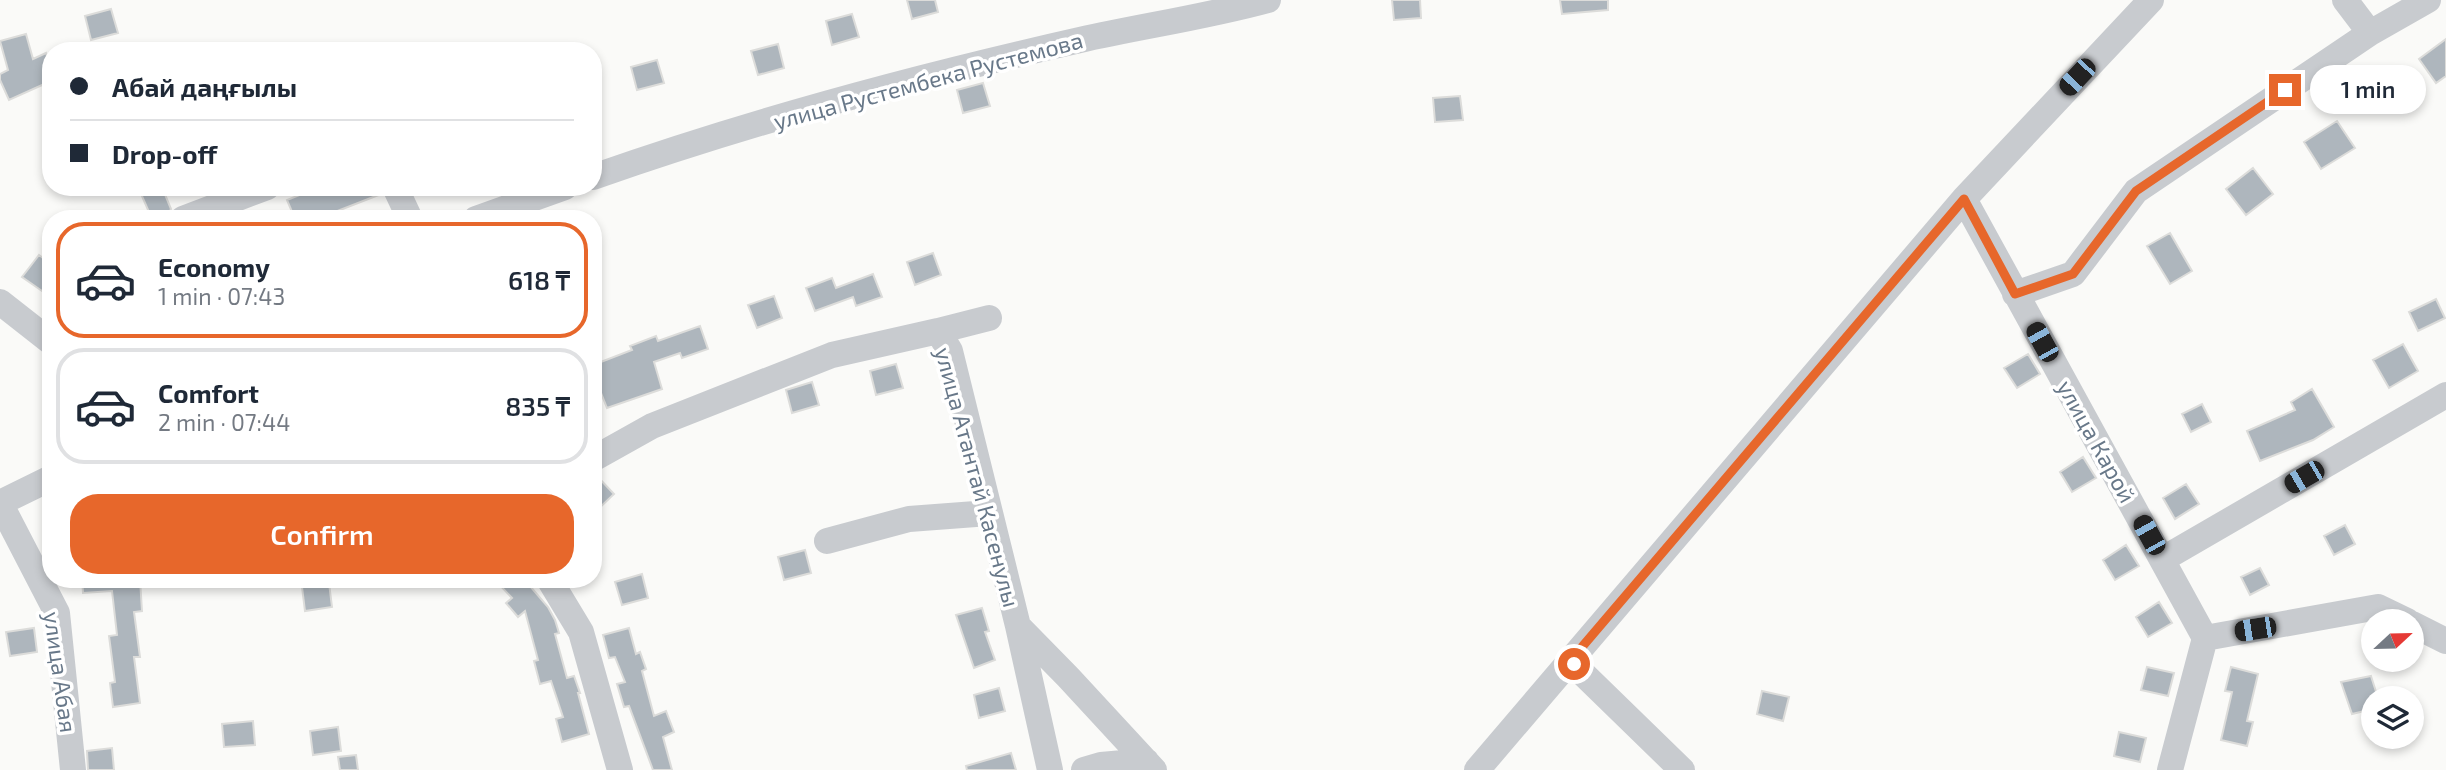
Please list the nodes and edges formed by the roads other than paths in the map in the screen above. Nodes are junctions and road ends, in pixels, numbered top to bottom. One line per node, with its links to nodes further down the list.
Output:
1 (1268, 0): 6 (street, улица Рустембека Рустемова)
2 (2151, 0): 9 (street)
3 (2345, 0): 5 (street)
4 (2428, 0): 5 (street)
5 (2370, 33): 12 (street)
6 (602, 174)
7 (243, 196): 10 (street)
8 (540, 196): 11 (street)
9 (1964, 199): 12 (street, улица Карой); 32 (street)
10 (207, 210)
11 (501, 210)
12 (2015, 294): 23 (street, улица Карой)
13 (0, 302): 16 (street)
14 (989, 318): 15 (street)
15 (938, 331): 18 (street, улица Атантай Касенулы); 21 (street, улица Атантай Касенулы)
16 (42, 335)
17 (2446, 395): 23 (street)
18 (602, 454)
19 (42, 482): 20 (street)
20 (0, 503): 24 (street, улица Абая)
21 (989, 513): 22 (street); 28 (street, улица Атантай Касенулы)
22 (827, 541)
23 (2163, 559): 30 (street, улица Карой)
24 (42, 584)
25 (44, 588): 36 (street, улица Абая)
26 (554, 588): 37 (street)
27 (2361, 610): 30 (street)
28 (1018, 626): 33 (street, улица Атантай Касенулы); 34 (street)
29 (2424, 630): 31 (street)
30 (2205, 638): 42 (street)
31 (2446, 641)
32 (1570, 661): 40 (street); 41 (street)
33 (1068, 677): 34 (street); 35 (street, улица Атантай Касенулы)
34 (1033, 694): 38 (street)
35 (1150, 765): 39 (street)
36 (73, 770)
37 (620, 770)
38 (1050, 770)
39 (1084, 770)
40 (1477, 770)
41 (1682, 770)
42 (2170, 770)

